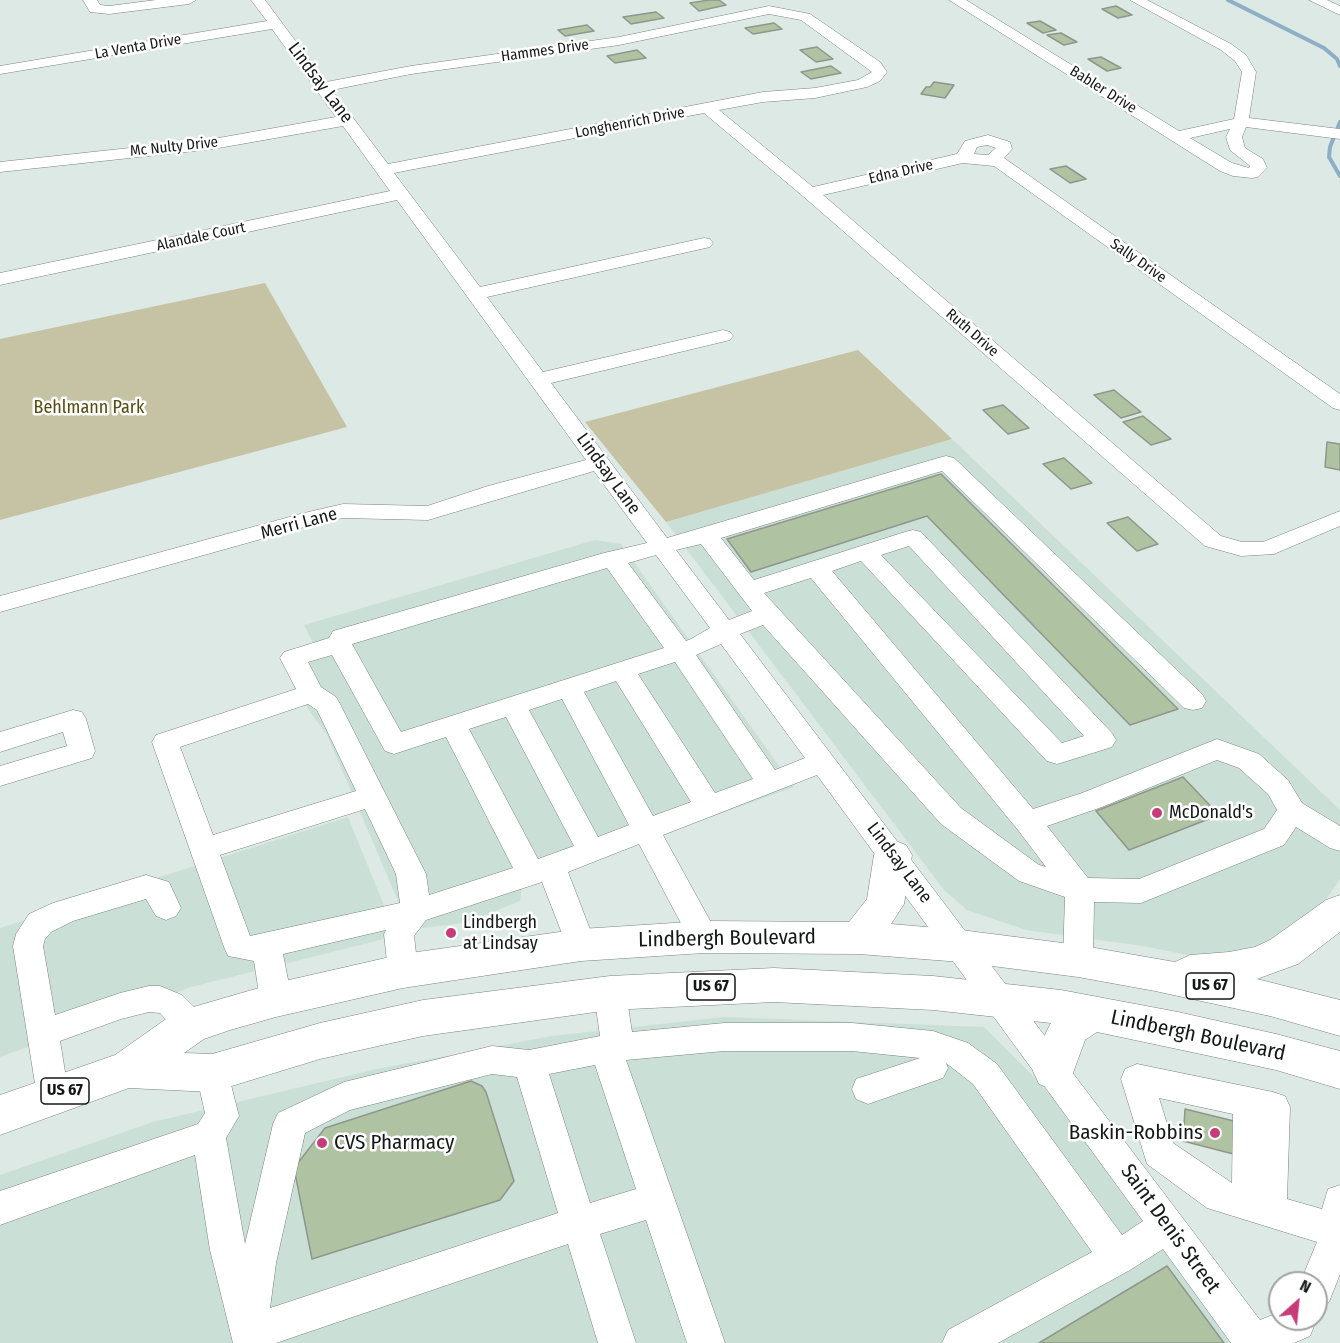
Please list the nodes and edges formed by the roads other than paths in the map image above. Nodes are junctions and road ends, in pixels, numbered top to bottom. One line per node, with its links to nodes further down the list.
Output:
1 (90, 0): 2 (street)
2 (189, 0)
3 (258, 0): 8 (street, Lindsay Lane)
4 (956, 0): 17 (street, Babler Drive)
5 (1137, 0): 15 (street)
6 (1316, 0): 7 (street)
7 (1340, 11)
8 (276, 24): 9 (street, La Venta Drive); 12 (street, Lindsay Lane)
9 (0, 70)
10 (877, 74): 11 (street, Longhenrich Drive); 11 (street, Hammes Drive); 12 (street, Hammes Drive)
11 (859, 85): 13 (street, Longhenrich Drive)
12 (322, 87): 14 (street, Lindsay Lane)
13 (707, 108): 20 (street, Longhenrich Drive); 21 (street, Ruth Drive)
14 (347, 120): 19 (street, Mc Nulty Drive); 20 (street, Lindsay Lane)
15 (1240, 122): 16 (street); 17 (street); 17 (street, Babler Drive)
16 (1340, 134)
17 (1177, 136)
18 (993, 159): 21 (street, Edna Drive); 28 (street, Sally Drive)
19 (0, 167)
20 (384, 170): 22 (street, Lindsay Lane)
21 (810, 193): 30 (street, Ruth Drive)
22 (402, 194): 24 (street, Alandale Court); 25 (street, Lindsay Lane)
23 (704, 243): 25 (street)
24 (0, 279)
25 (475, 294): 27 (street, Lindsay Lane)
26 (723, 336): 27 (street)
27 (538, 380): 29 (street, Lindsay Lane)
28 (1340, 404)
29 (599, 464): 32 (street, Lindsay Lane); 37 (street, Merri Lane)
30 (1338, 522)
31 (706, 535): 32 (street); 36 (street); 45 (street)
32 (661, 546): 34 (street); 39 (street, Lindsay Lane)
33 (865, 552): 33 (street); 35 (street)
34 (612, 558): 40 (street); 41 (street)
35 (816, 568): 36 (street); 55 (street)
36 (749, 590): 38 (street)
37 (0, 604)
38 (767, 614): 39 (street); 62 (street)
39 (724, 631): 41 (street); 49 (street, Lindsay Lane)
40 (339, 644): 44 (street); 47 (street)
41 (680, 651): 42 (street); 51 (street)
42 (622, 670): 43 (street); 53 (street)
43 (568, 687): 46 (street); 56 (street)
44 (310, 693): 52 (street); 58 (street)
45 (1192, 701)
46 (513, 705): 47 (street); 59 (street)
47 (453, 724): 61 (street)
48 (0, 742): 50 (street)
49 (823, 761): 51 (street); 60 (street, Lindsay Lane)
50 (0, 776)
51 (770, 783): 53 (street)
52 (371, 796): 58 (street); 64 (street)
53 (709, 807): 56 (street)
54 (1292, 812): 55 (street); 57 (street); 62 (street)
55 (1028, 822): 62 (street)
56 (645, 831): 59 (street); 66 (street)
57 (1340, 840)
58 (203, 849): 68 (street)
59 (591, 851): 61 (street)
60 (893, 855): 67 (main road); 70 (street, Lindsay Lane)
61 (541, 870): 64 (street); 69 (street)
62 (1080, 890): 71 (street)
63 (166, 908): 80 (street)
64 (416, 911): 68 (street); 72 (street)
65 (1340, 911): 73 (main road)
66 (704, 937): 67 (main road, Lindbergh Boulevard / US 67); 69 (main road, Lindbergh Boulevard / US 67)
67 (859, 938): 70 (main road, Lindbergh Boulevard / US 67)
68 (266, 945): 76 (street)
69 (581, 945): 72 (main road, Lindbergh Boulevard / US 67)
70 (961, 946): 71 (main road, Lindbergh Boulevard / US 67); 75 (street, Lindsay Lane)
71 (1078, 961): 73 (main road, Lindbergh Boulevard / US 67)
72 (404, 971): 76 (main road, Lindbergh Boulevard / US 67)
73 (1155, 974): 78 (main road, Lindbergh Boulevard / US 67)
74 (610, 993): 75 (main road, Lindbergh Boulevard / US 67); 81 (street); 87 (main road, Lindbergh Boulevard / US 67)
75 (1001, 999): 77 (main road, Lindbergh Boulevard / US 67); 86 (street, Saint Denis Street)
76 (276, 1000): 79 (main road, Lindbergh Boulevard / US 67)
77 (1092, 1013): 85 (main road, Lindbergh Boulevard / US 67); 86 (main road)
78 (1340, 1018)
79 (191, 1025): 80 (street); 84 (main road, Lindbergh Boulevard / US 67)
80 (42, 1034): 89 (street)
81 (612, 1048): 82 (street); 94 (street); 100 (street)
82 (529, 1064): 97 (street); 103 (street)
83 (932, 1068): 88 (street)
84 (129, 1069): 87 (main road, Lindbergh Boulevard / US 67); 89 (main road, Lindbergh Boulevard / US 67)
85 (1340, 1070)
86 (1054, 1071): 93 (street, Saint Denis Street)
87 (212, 1073): 91 (street)
88 (868, 1089)
89 (53, 1096): 90 (main road, Lindbergh Boulevard / US 67)
90 (0, 1115)
91 (209, 1135): 96 (street); 103 (street)
92 (1159, 1153): 93 (street); 95 (street); 95 (street)
93 (1127, 1171): 98 (street, Saint Denis Street)
94 (657, 1200): 97 (street); 106 (street)
95 (1259, 1207): 99 (street)
96 (0, 1208)
97 (579, 1223): 103 (street); 105 (street)
98 (1167, 1226): 100 (street); 104 (street, Saint Denis Street)
99 (1339, 1228): 101 (street)
100 (1118, 1258): 107 (street)
101 (1323, 1271)
102 (1278, 1331): 104 (street)
103 (248, 1339)
104 (1253, 1342)
105 (617, 1343)
106 (706, 1343)
107 (961, 1343)

